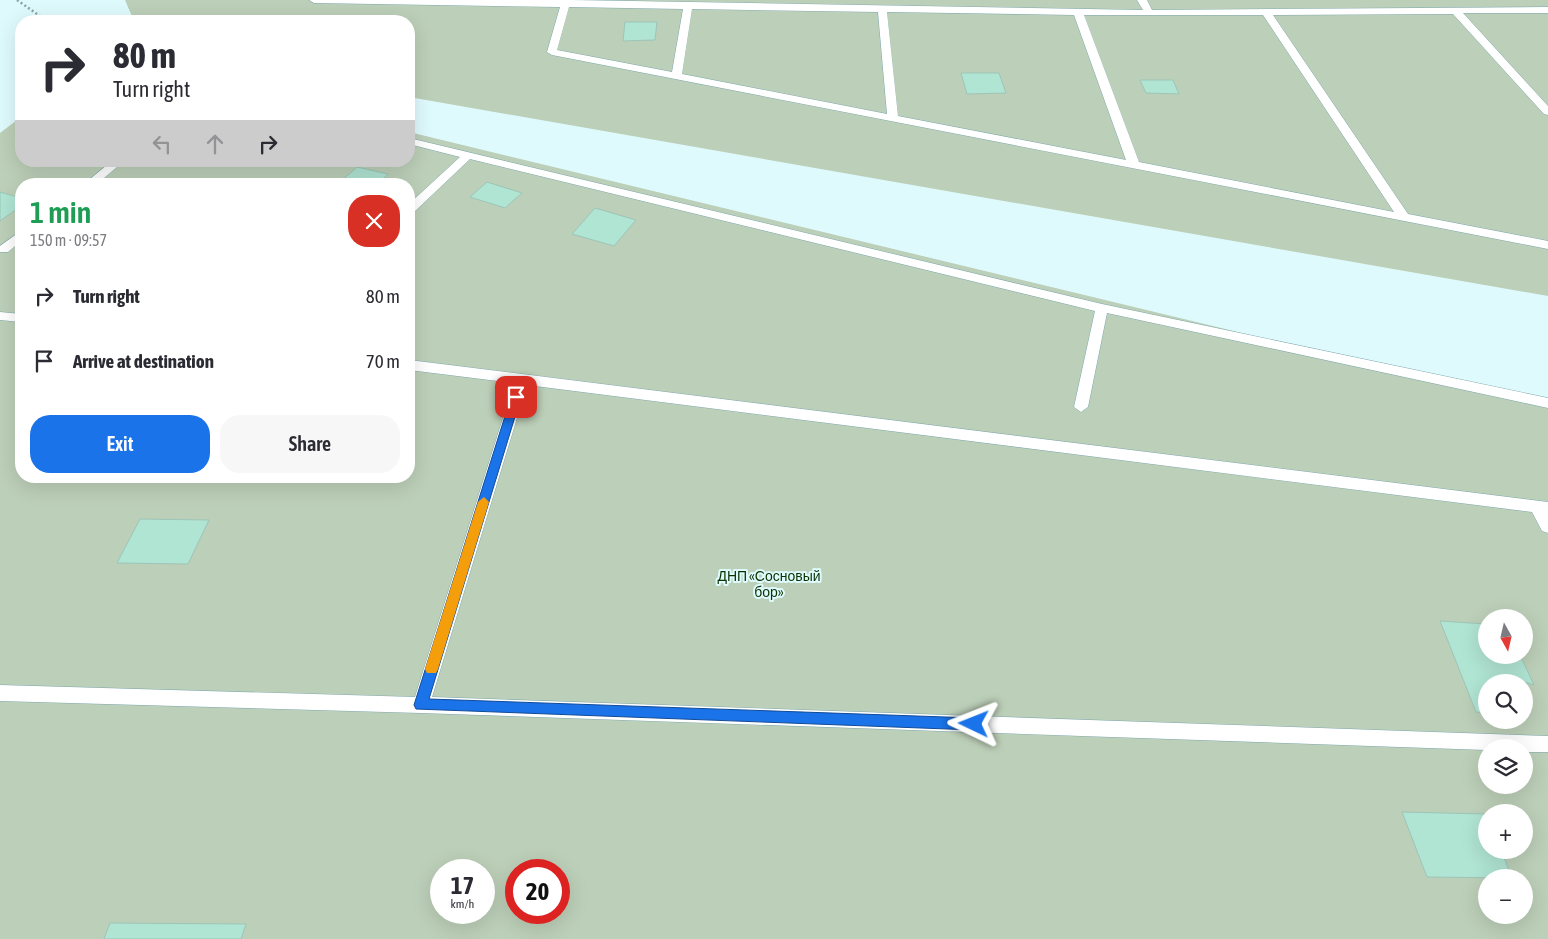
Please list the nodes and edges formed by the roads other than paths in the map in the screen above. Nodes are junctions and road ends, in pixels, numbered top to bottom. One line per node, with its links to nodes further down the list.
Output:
1 (314, 0): 4 (lane)
2 (1142, 0): 14 (lane)
3 (1369, 0): 10 (lane)
4 (566, 1): 6 (lane); 15 (lane)
5 (709, 3): 6 (lane); 8 (lane)
6 (688, 5): 15 (lane)
7 (926, 5): 8 (lane); 12 (lane)
8 (882, 8): 17 (lane)
9 (1548, 10): 11 (lane)
10 (1378, 11): 11 (lane); 13 (lane)
11 (1456, 11): 16 (lane)
12 (1078, 12): 14 (lane); 20 (lane)
13 (1266, 12): 14 (lane); 24 (lane)
14 (1149, 13)
15 (676, 76): 17 (lane)
16 (1548, 112)
17 (893, 118): 20 (lane)
18 (415, 142): 19 (lane)
19 (469, 154): 23 (lane); 28 (lane)
20 (1134, 164): 24 (lane)
21 (111, 167): 22 (lane)
22 (98, 178)
23 (415, 204)
24 (1404, 217): 26 (lane)
25 (15, 241): 27 (lane)
26 (1548, 245)
27 (4, 249)
28 (1102, 308): 33 (lane); 34 (lane)
29 (0, 316): 30 (lane)
30 (15, 317)
31 (415, 366): 32 (lane)
32 (522, 379): 35 (lane); 38 (lane)
33 (1548, 403)
34 (1082, 407)
35 (1542, 508): 36 (lane)
36 (1548, 527)
37 (0, 693): 38 (lane)
38 (421, 705): 39 (lane)
39 (1548, 744)

